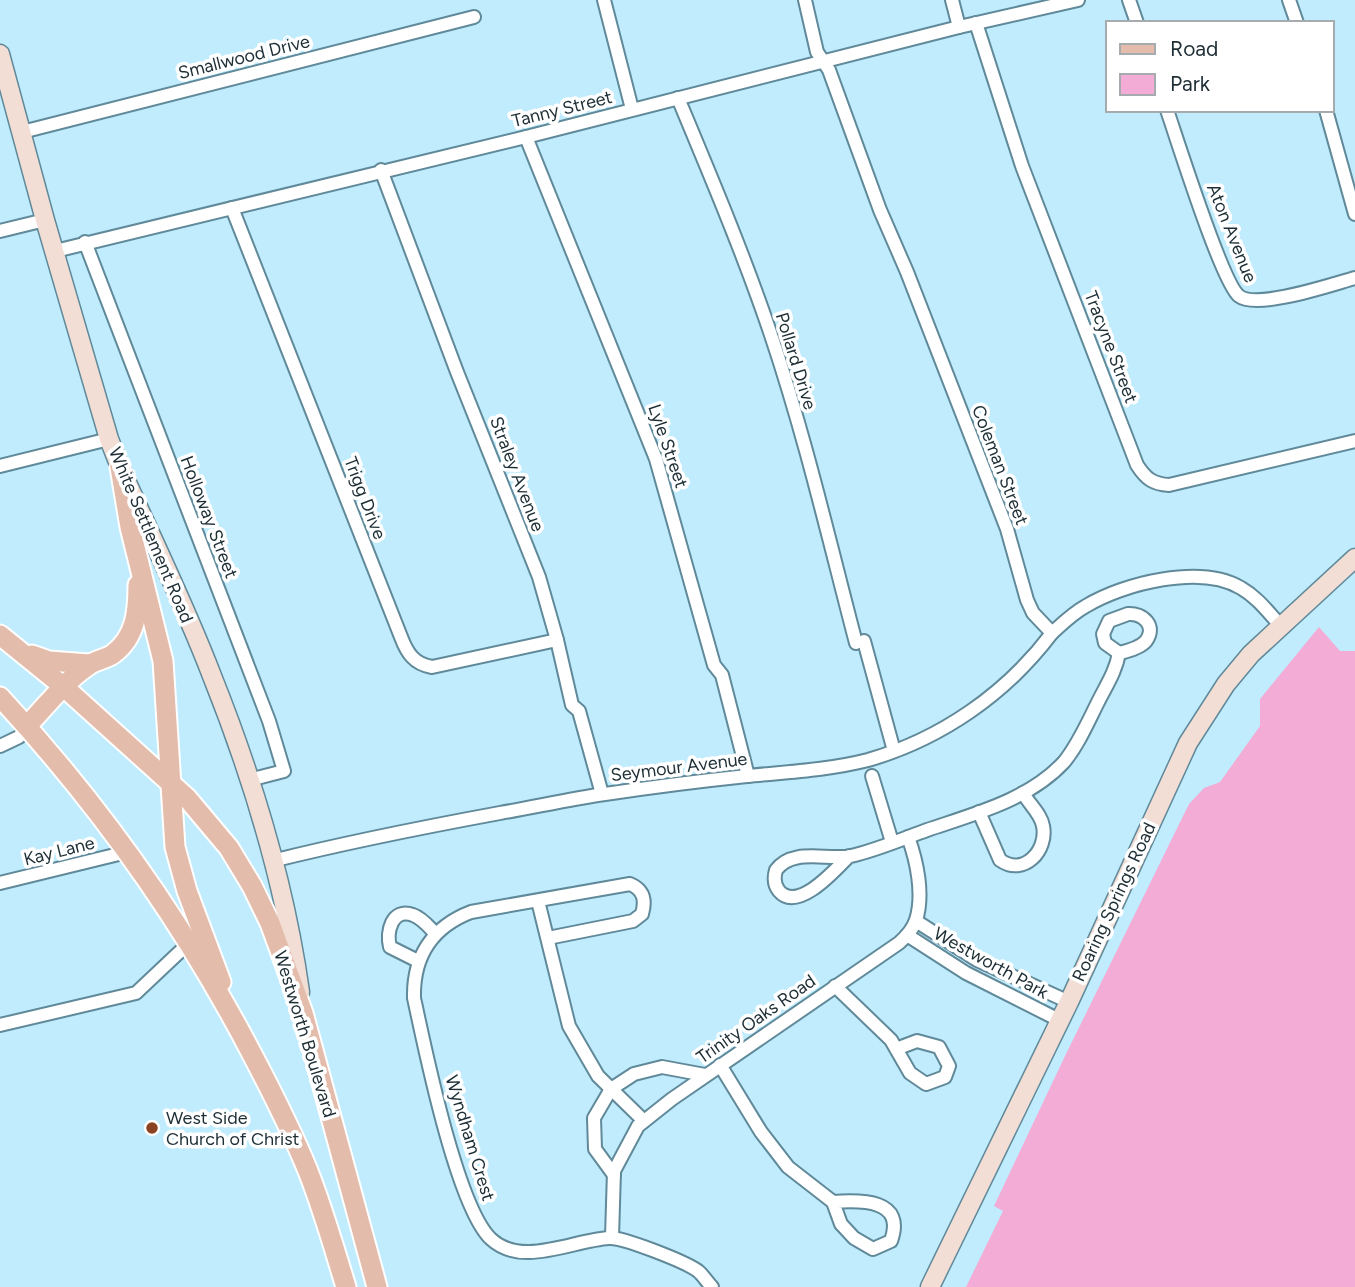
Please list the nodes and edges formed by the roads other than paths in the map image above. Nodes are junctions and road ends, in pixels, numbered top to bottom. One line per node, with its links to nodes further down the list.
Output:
1 (604, 0): 16 (street)
2 (805, 0): 13 (street, Coleman Street)
3 (952, 0): 11 (street)
4 (1129, 0): 8 (street)
5 (1289, 0): 9 (street)
6 (1074, 1): 10 (street, Tanny Street)
7 (474, 17): 19 (street, Smallwood Drive)
8 (1136, 21)
9 (1296, 21)
10 (976, 23): 11 (street, Tanny Street); 30 (street, Tracyne Street)
11 (959, 27): 13 (street, Tanny Street)
12 (0, 54): 14 (main road, White Settlement Road)
13 (824, 63): 15 (street, Tanny Street); 38 (street, Coleman Street)
14 (5, 88): 19 (main road, White Settlement Road)
15 (677, 98): 16 (street, Tanny Street); 48 (street, Pollard Drive)
16 (632, 110): 20 (street, Tanny Street)
17 (1168, 112): 28 (street, Aton Avenue)
18 (1327, 112): 23 (street)
19 (22, 132): 24 (main road, White Settlement Road)
20 (526, 137): 21 (street, Tanny Street); 49 (street, Lyle Street)
21 (381, 170): 22 (street, Tanny Street); 40 (street, Straley Avenue)
22 (232, 208): 26 (street, Tanny Street); 40 (street, Trigg Drive)
23 (1355, 214)
24 (45, 220): 25 (street); 27 (main road, White Settlement Road)
25 (0, 231)
26 (85, 242): 27 (street, Tanny Street); 51 (street, Holloway Street)
27 (55, 251): 29 (main road, White Settlement Road)
28 (1355, 278)
29 (109, 439): 31 (street); 32 (main road, White Settlement Road)
30 (1355, 442)
31 (0, 466)
32 (120, 467): 33 (main road); 51 (main road, White Settlement Road)
33 (138, 556): 43 (main road); 52 (main road)
34 (1355, 558): 37 (main road, Roaring Springs Road)
35 (1100, 599): 36 (street); 37 (street); 38 (street)
36 (1109, 621): 42 (street); 42 (street)
37 (1280, 625): 70 (main road, Roaring Springs Road)
38 (1052, 633): 48 (street, Seymour Avenue)
39 (0, 635): 41 (main road, Westworth Boulevard)
40 (557, 640): 54 (street, Straley Avenue)
41 (22, 652): 43 (main road); 44 (main road, Westworth Boulevard)
42 (1119, 653): 53 (street)
43 (89, 664): 44 (main road)
44 (64, 687): 46 (main road); 52 (main road, Westworth Boulevard)
45 (0, 697): 46 (main road)
46 (27, 726): 47 (street); 58 (main road)
47 (0, 746)
48 (894, 751): 49 (street, Seymour Avenue)
49 (748, 776): 54 (street, Seymour Avenue)
50 (872, 776): 57 (street)
51 (249, 780): 60 (main road, White Settlement Road)
52 (170, 784): 71 (main road); 72 (main road, Westworth Boulevard)
53 (1023, 793): 55 (street); 55 (street)
54 (602, 794): 60 (street, Seymour Avenue)
55 (979, 812): 56 (street)
56 (908, 837): 57 (street); 63 (street, Trinity Oaks Road)
57 (892, 842): 59 (street)
58 (127, 852): 61 (street, Kay Lane); 67 (main road)
59 (849, 856): 59 (street)
60 (272, 861): 72 (main road, White Settlement Road)
61 (0, 883)
62 (538, 901): 64 (street, Wyndham Crest); 66 (street); 66 (street, Wyndham Crest)
63 (916, 921): 65 (street, Trinity Oaks Road); 70 (street, Westworth Park)
64 (435, 933): 68 (street, Wyndham Crest); 68 (street)
65 (908, 935): 69 (street, Trinity Oaks Road); 73 (street, Westworth Park)
66 (548, 937): 78 (street)
67 (189, 943): 71 (main road); 74 (street)
68 (418, 961): 84 (street, Wyndham Crest)
69 (835, 986): 75 (street); 76 (street, Trinity Oaks Road)
70 (1069, 1002): 73 (main road, Roaring Springs Road)
71 (231, 1013): 83 (main road)
72 (303, 1013): 81 (main road, Westworth Boulevard)
73 (1059, 1020): 88 (main road, Roaring Springs Road)
74 (0, 1025)
75 (896, 1049)
76 (720, 1065): 77 (street, Trinity Oaks Road); 82 (street)
77 (705, 1075): 78 (street); 79 (street, Trinity Oaks Road)
78 (611, 1089): 79 (street); 80 (street)
79 (645, 1121): 80 (street, Trinity Oaks Road)
80 (614, 1175): 84 (street, Trinity Oaks Road)
81 (351, 1194): 83 (main road); 86 (main road, Westworth Boulevard)
82 (833, 1202): 82 (street)
83 (320, 1204): 85 (main road)
84 (612, 1237): 87 (street)
85 (346, 1287)
86 (377, 1287)
87 (712, 1287)
88 (930, 1287)

